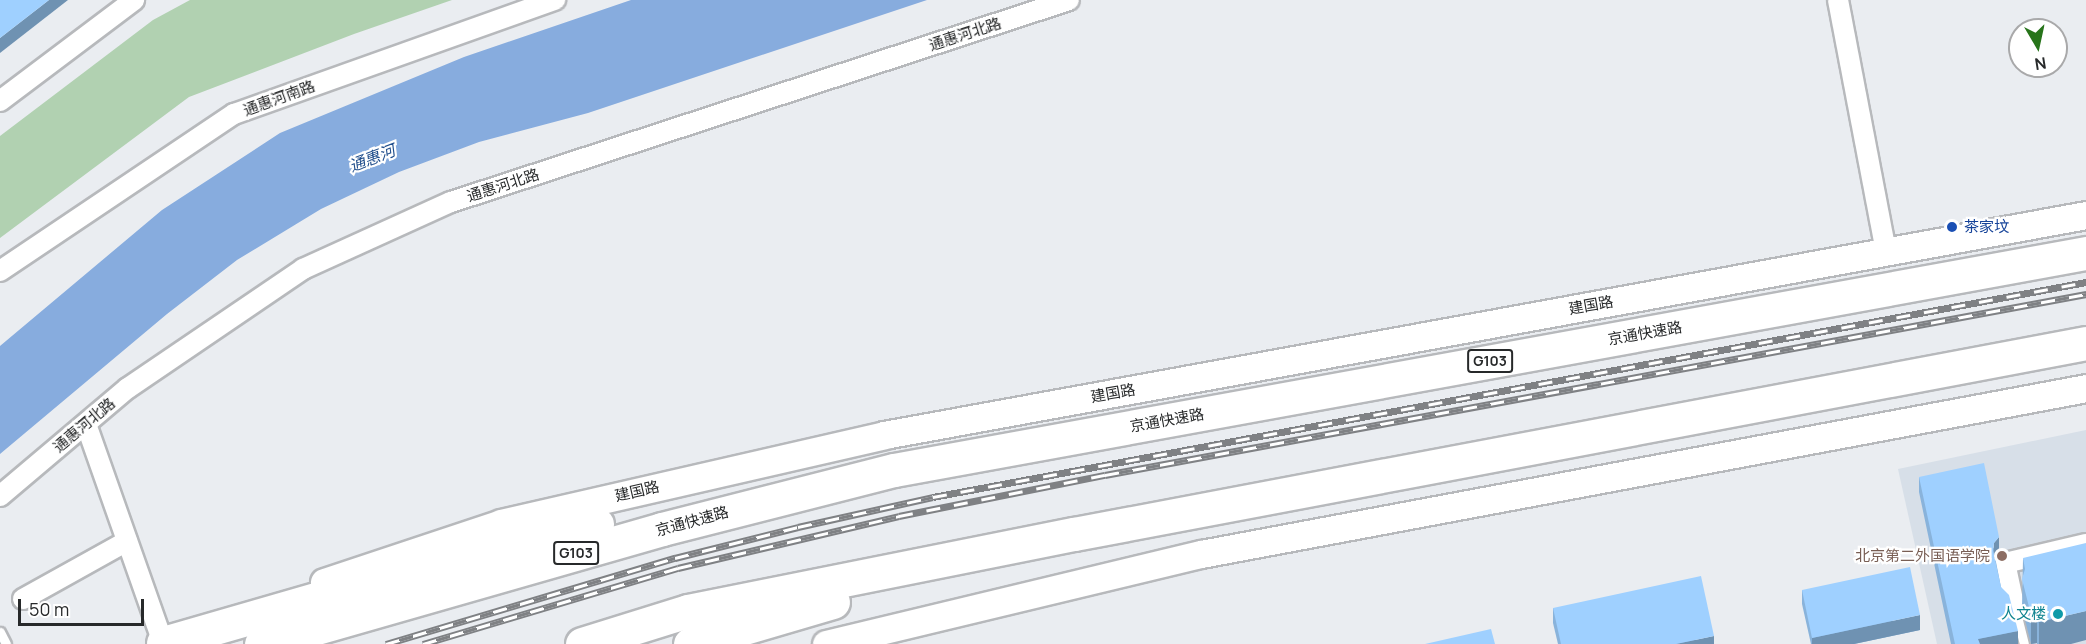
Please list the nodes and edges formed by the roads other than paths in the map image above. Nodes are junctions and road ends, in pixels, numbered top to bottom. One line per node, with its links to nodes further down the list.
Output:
1 (134, 0): 5 (street)
2 (555, 0): 9 (street, 通惠河南路)
3 (1070, 0): 12 (street, 通惠河北路)
4 (1838, 0): 7 (street)
5 (0, 101)
6 (2086, 215): 7 (main road, 建国路)
7 (1886, 251): 21 (main road, 建国路)
8 (2086, 253): 13 (highway, 京通快速路 / G103)
9 (0, 271)
10 (2086, 343): 15 (highway)
11 (2086, 388): 26 (main road)
12 (86, 424): 14 (street, 通惠河北路); 16 (street)
13 (894, 470): 21 (highway); 23 (highway, 京通快速路 / G103)
14 (0, 496)
15 (1074, 534): 24 (highway); 25 (highway)
16 (127, 541): 18 (street); 21 (street)
17 (2086, 544): 19 (street)
18 (23, 599)
19 (2013, 600): 27 (lane)
20 (0, 632): 22 (lane)
21 (161, 643)
22 (6, 644)
23 (261, 644)
24 (582, 644)
25 (690, 644)
26 (825, 644)
27 (2024, 644)

